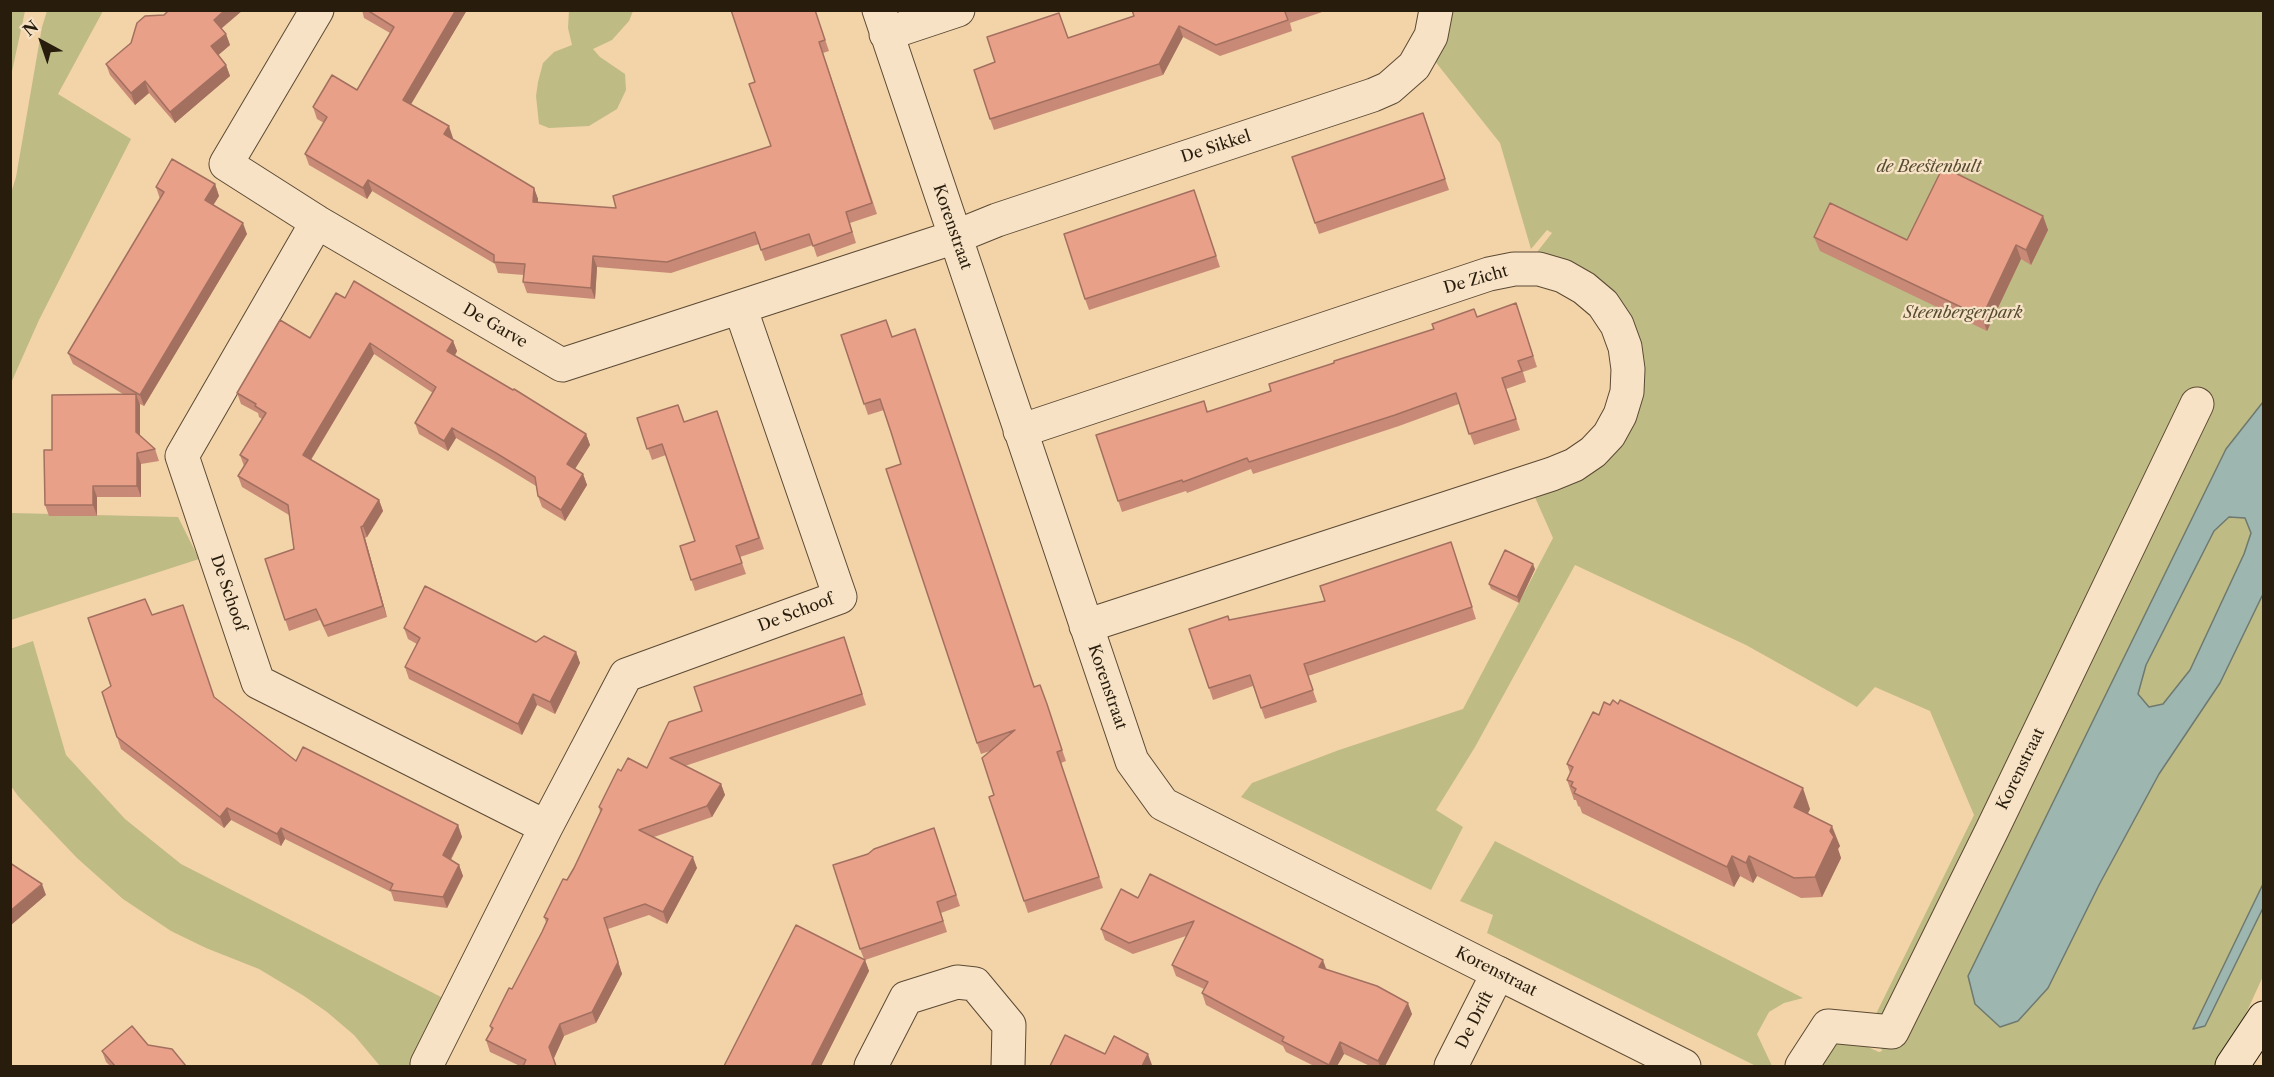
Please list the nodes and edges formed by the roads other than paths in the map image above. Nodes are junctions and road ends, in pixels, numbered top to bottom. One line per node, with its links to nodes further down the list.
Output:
1 (316, 10): 5 (street, De Garve)
2 (958, 10): 4 (street)
3 (1436, 10): 6 (street, De Sikkel)
4 (883, 22): 6 (street, Korenstraat)
5 (317, 222): 7 (street, De Garve); 11 (street, De Schoof)
6 (955, 237): 7 (street, De Garve); 9 (street, Korenstraat)
7 (740, 307): 11 (street, De Schoof)
8 (2197, 404): 19 (street, Korenstraat)
9 (1020, 431): 10 (street, Korenstraat); 10 (street, De Zicht)
10 (1086, 626): 12 (street, Korenstraat)
11 (546, 827): 14 (street, De Schoof)
12 (1498, 974): 17 (street, De Drift); 18 (street, Korenstraat)
13 (2264, 1018): 20 (street)
14 (427, 1064)
15 (871, 1066): 16 (street)
16 (1008, 1066)
17 (1451, 1066)
18 (1684, 1066)
19 (1802, 1066)
20 (2232, 1066)

